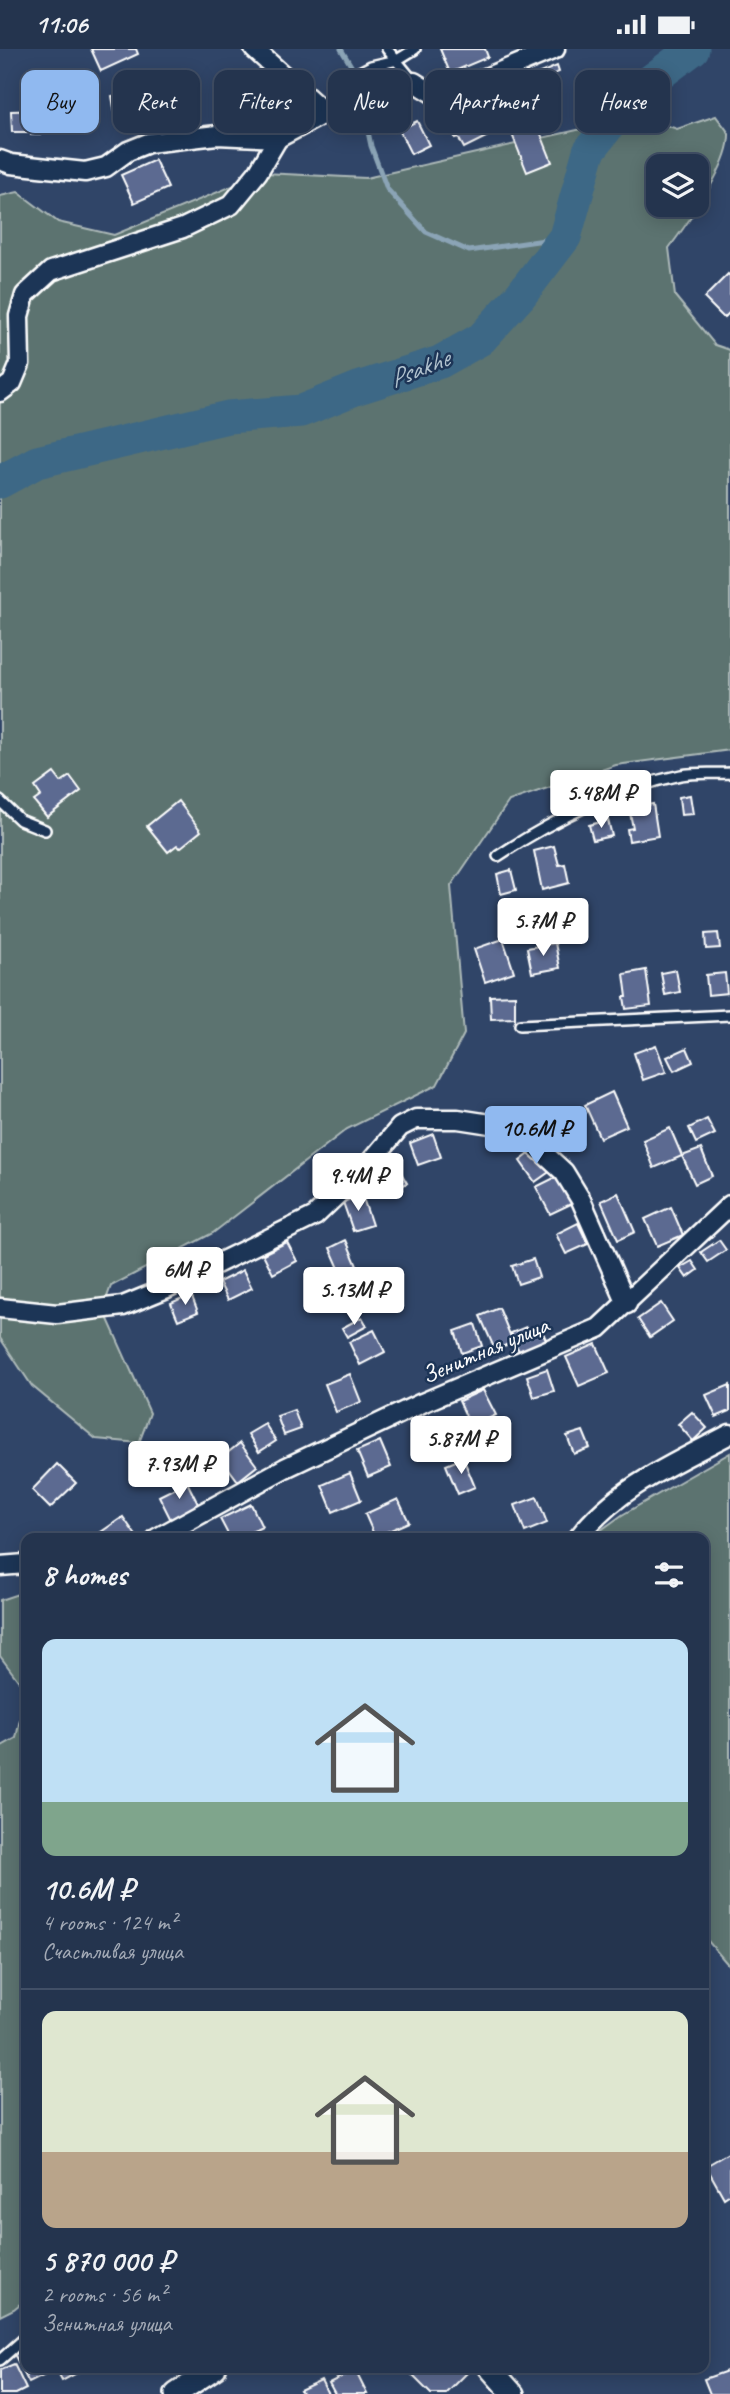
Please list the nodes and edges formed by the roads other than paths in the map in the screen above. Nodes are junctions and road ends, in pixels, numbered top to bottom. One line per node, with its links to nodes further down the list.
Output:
1 (254, 49): 9 (street)
2 (387, 49): 5 (lane)
3 (415, 49): 5 (lane)
4 (555, 49): 7 (street)
5 (397, 60): 6 (lane); 7 (lane)
6 (364, 70)
7 (414, 82): 8 (street)
8 (411, 83)
9 (328, 106)
10 (328, 113): 11 (street)
11 (278, 138): 12 (street); 13 (street)
12 (0, 160)
13 (0, 392)
14 (730, 773): 17 (lane)
15 (0, 801): 16 (lane)
16 (45, 830)
17 (498, 856)
18 (730, 1015): 19 (lane)
19 (520, 1024)
20 (730, 1206): 21 (street, Зенитная улица)
21 (627, 1304): 22 (street); 24 (street, Зенитная улица)
22 (0, 1308)
23 (730, 1434): 25 (street)
24 (166, 1533)
25 (583, 1533)
26 (21, 1564): 27 (street)
27 (0, 1566)
28 (21, 2341): 29 (lane)
29 (0, 2360)
30 (208, 2373): 32 (street)
31 (494, 2373): 33 (street)
32 (176, 2394)
33 (513, 2394)

